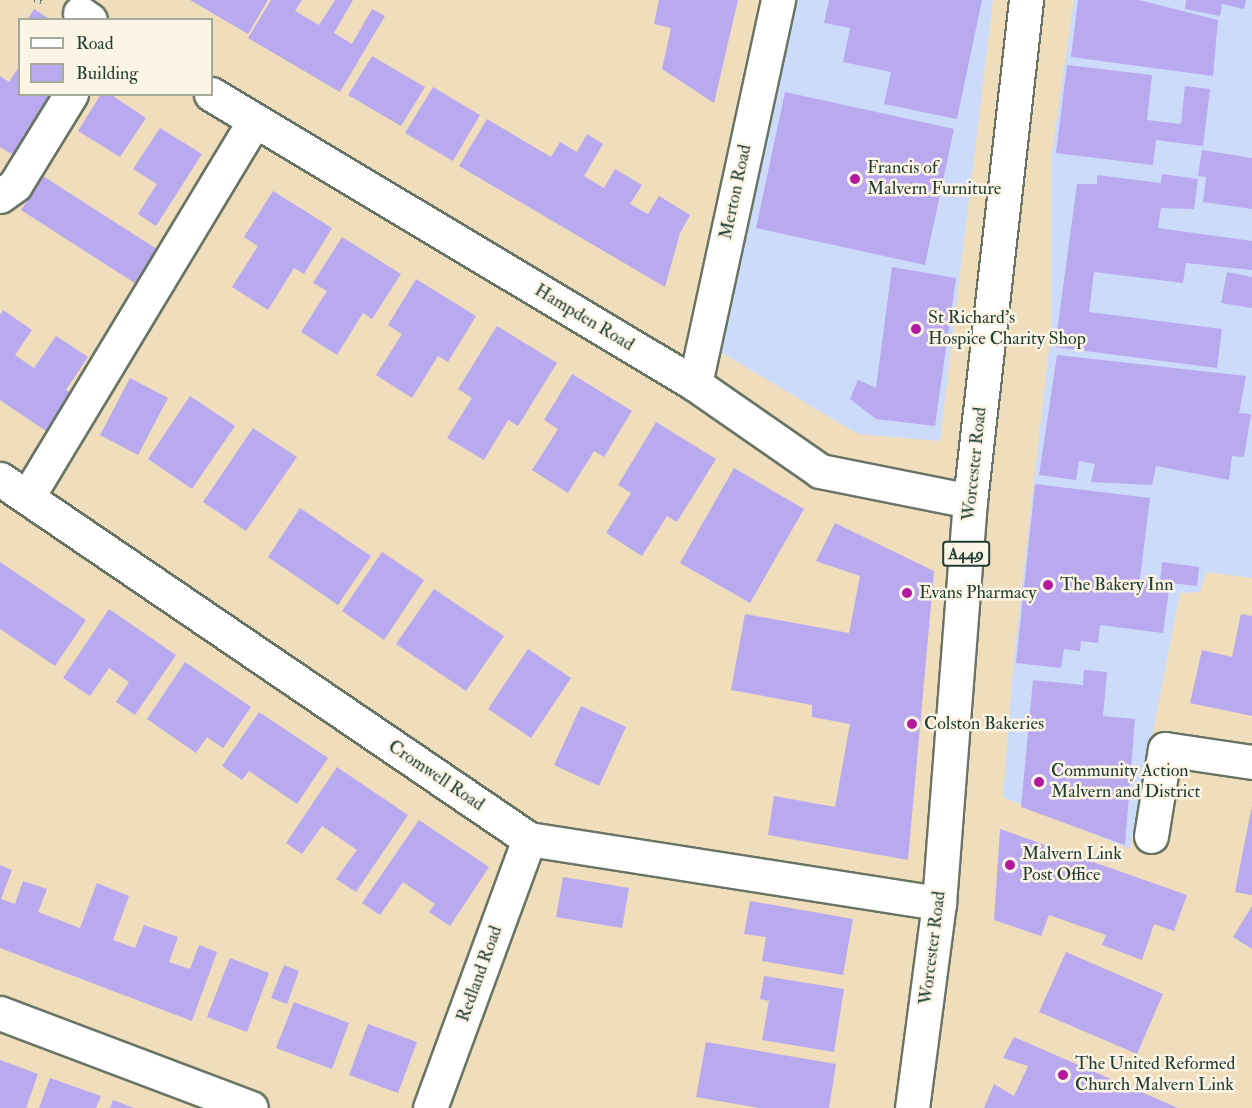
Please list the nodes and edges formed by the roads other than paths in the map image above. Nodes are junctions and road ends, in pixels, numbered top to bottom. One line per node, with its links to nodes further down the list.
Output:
1 (778, 0): 7 (main road, Merton Road)
2 (1026, 0): 10 (main road, Worcester Road / A449)
3 (213, 95): 5 (main road, Hampden Road)
4 (70, 96): 6 (main road)
5 (254, 121): 7 (main road, Hampden Road); 9 (main road)
6 (0, 196)
7 (695, 384): 10 (main road, Hampden Road)
8 (0, 479): 9 (main road, Cromwell Road)
9 (28, 496): 13 (main road, Cromwell Road)
10 (970, 501): 14 (main road, Worcester Road / A449)
11 (1252, 762): 12 (main road)
12 (1151, 836)
13 (529, 839): 14 (main road, Cromwell Road); 17 (main road, Redland Road)
14 (939, 903): 18 (main road, Worcester Road / A449)
15 (0, 1013): 16 (main road)
16 (250, 1108)
17 (430, 1108)
18 (912, 1108)

